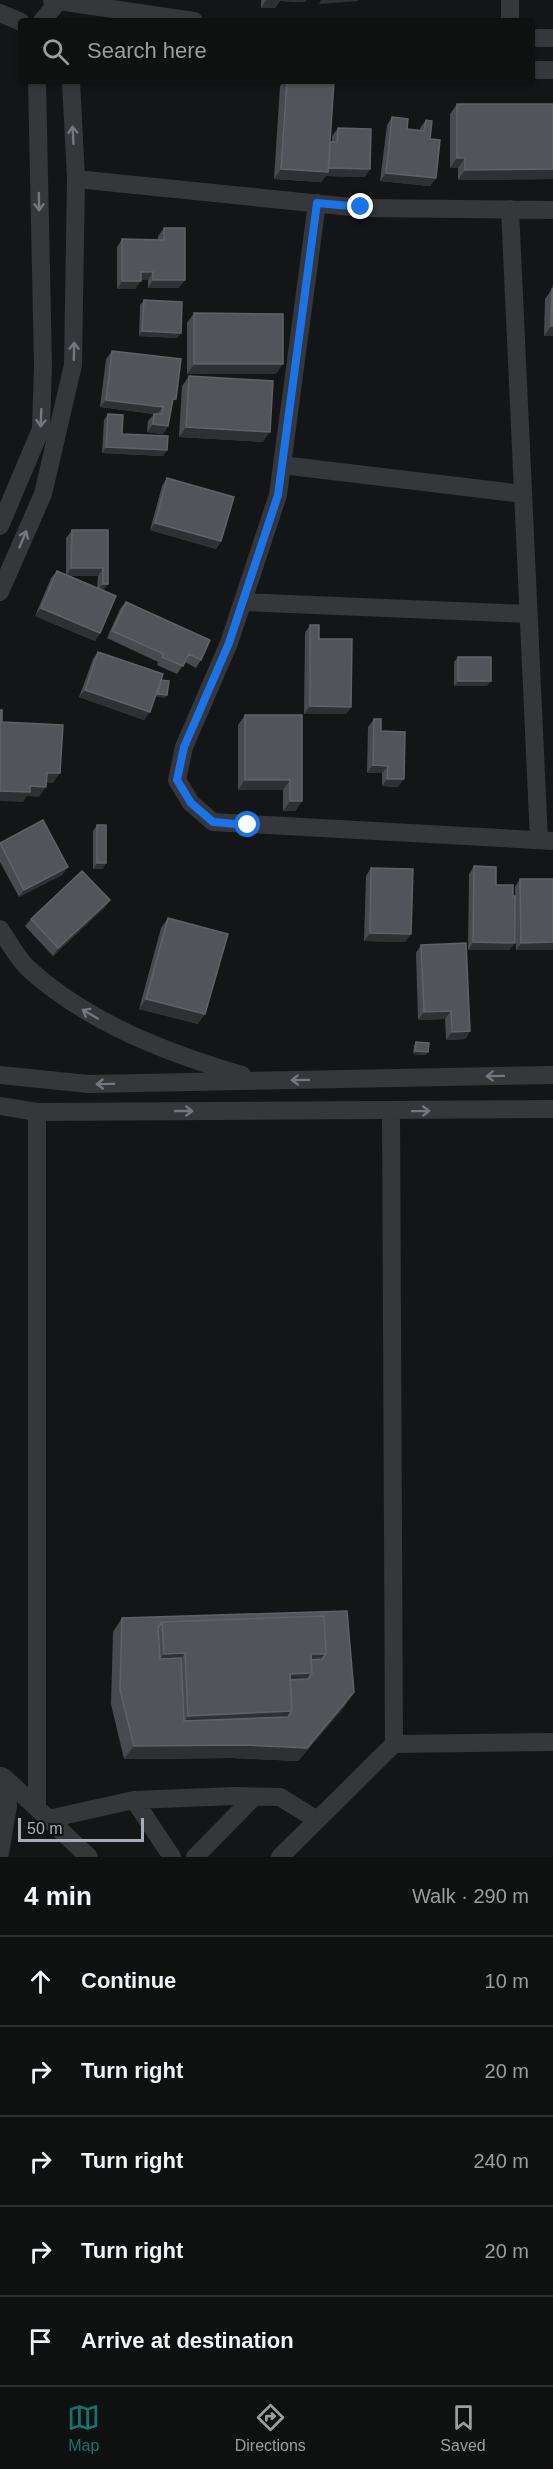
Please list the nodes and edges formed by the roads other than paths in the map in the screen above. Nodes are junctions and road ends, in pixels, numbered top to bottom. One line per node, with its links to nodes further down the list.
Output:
1 (510, 0): 7 (street)
2 (55, 1): 4 (street); 5 (street); 6 (street)
3 (0, 13): 8 (street)
4 (44, 18)
5 (63, 18)
6 (173, 18)
7 (510, 18)
8 (18, 21)
9 (535, 38): 10 (street)
10 (553, 38)
11 (535, 70): 12 (street)
12 (553, 70)
13 (36, 84): 21 (street, one-way to 21)
14 (71, 84): 15 (street, one-way to 14)
15 (76, 179): 16 (street); 22 (street, one-way to 15)
16 (317, 203): 17 (street); 19 (street)
17 (510, 209): 18 (street); 20 (street)
18 (553, 210)
19 (282, 465): 20 (street); 23 (street)
20 (523, 494): 24 (street)
21 (1, 522)
22 (0, 592)
23 (243, 602): 24 (street); 25 (street)
24 (528, 614): 25 (street)
25 (546, 841)
26 (0, 929): 29 (street, one-way to 26)
27 (0, 1075): 29 (street, one-way to 27)
28 (553, 1075): 29 (street, one-way to 29)
29 (261, 1081)
30 (0, 1107): 33 (street)
31 (553, 1108): 32 (street, one-way to 31)
32 (391, 1111): 33 (street, one-way to 32); 35 (street)
33 (37, 1112): 39 (street)
34 (553, 1742): 35 (street)
35 (394, 1744): 40 (street)
36 (3, 1777): 39 (street); 41 (street)
37 (254, 1797): 38 (street); 40 (street); 44 (street)
38 (134, 1800): 39 (street); 43 (street)
39 (42, 1813): 42 (street)
40 (317, 1820): 45 (street)
41 (0, 1853)
42 (89, 1857)
43 (172, 1857)
44 (195, 1857)
45 (280, 1857)

